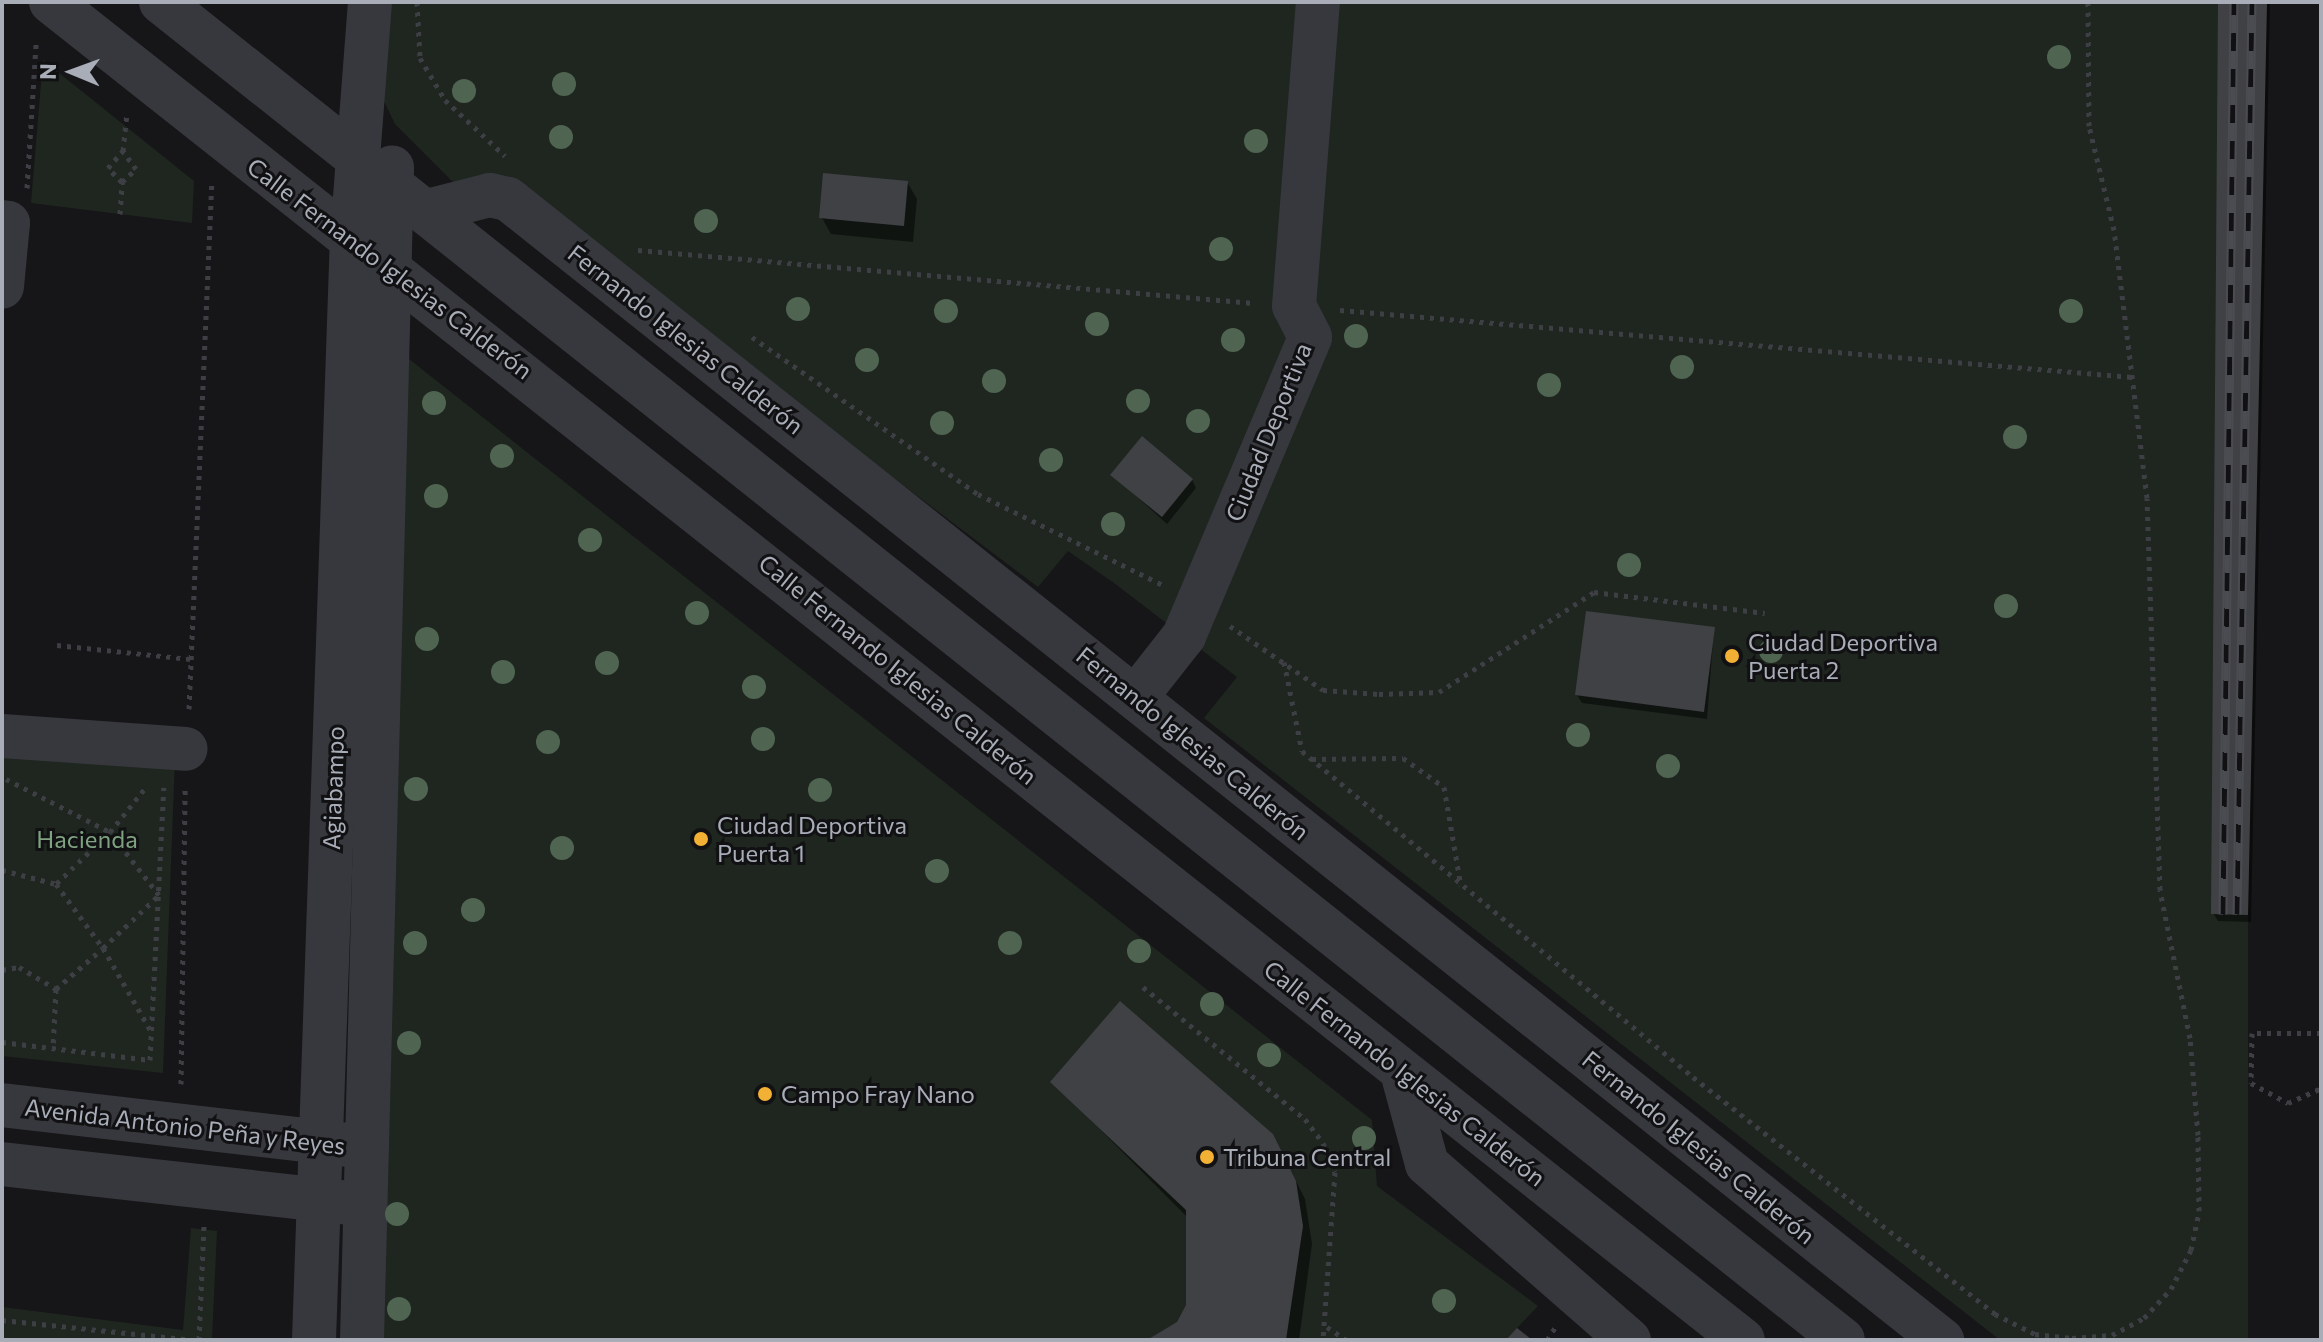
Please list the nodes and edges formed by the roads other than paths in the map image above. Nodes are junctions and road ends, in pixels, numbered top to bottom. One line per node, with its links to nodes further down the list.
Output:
1 (51, 2): 9 (street, Calle Fernando Iglesias Calderón)
2 (161, 2): 6 (street)
3 (370, 2): 5 (street, Agiabampo)
4 (1318, 2): 14 (street, Ciudad Deportiva)
5 (366, 60): 6 (street, Agiabampo); 7 (street, Agiabampo)
6 (357, 152): 7 (street); 9 (street, Agiabampo)
7 (412, 198): 10 (street, Agiabampo); 12 (street, Fernando Iglesias Calderón); 13 (street)
8 (5, 222): 11 (street)
9 (352, 236): 10 (street, Calle Fernando Iglesias Calderón); 21 (street, Agiabampo)
10 (395, 267): 19 (street, Calle Fernando Iglesias Calderón); 22 (street, Agiabampo)
11 (2, 287)
12 (755, 393): 13 (street); 14 (street, Fernando Iglesias Calderón)
13 (719, 441): 18 (street)
14 (1136, 697): 17 (street, Fernando Iglesias Calderón)
15 (2, 736): 16 (street)
16 (169, 767)
17 (1408, 915): 18 (street); 31 (street, Fernando Iglesias Calderón)
18 (1366, 962): 30 (street)
19 (1402, 1072): 28 (street); 29 (street, Calle Fernando Iglesias Calderón)
20 (2, 1105): 21 (street, Avenida Antonio Peña y Reyes)
21 (321, 1142): 22 (street, Avenida Antonio Peña y Reyes); 24 (street, Agiabampo)
22 (369, 1147): 25 (street, Agiabampo)
23 (2, 1164): 24 (street)
24 (319, 1200): 25 (street); 26 (street, Agiabampo)
25 (366, 1205): 27 (street, Agiabampo)
26 (314, 1340)
27 (362, 1340)
28 (1629, 1340)
29 (1743, 1340)
30 (1843, 1340)
31 (1942, 1340)

